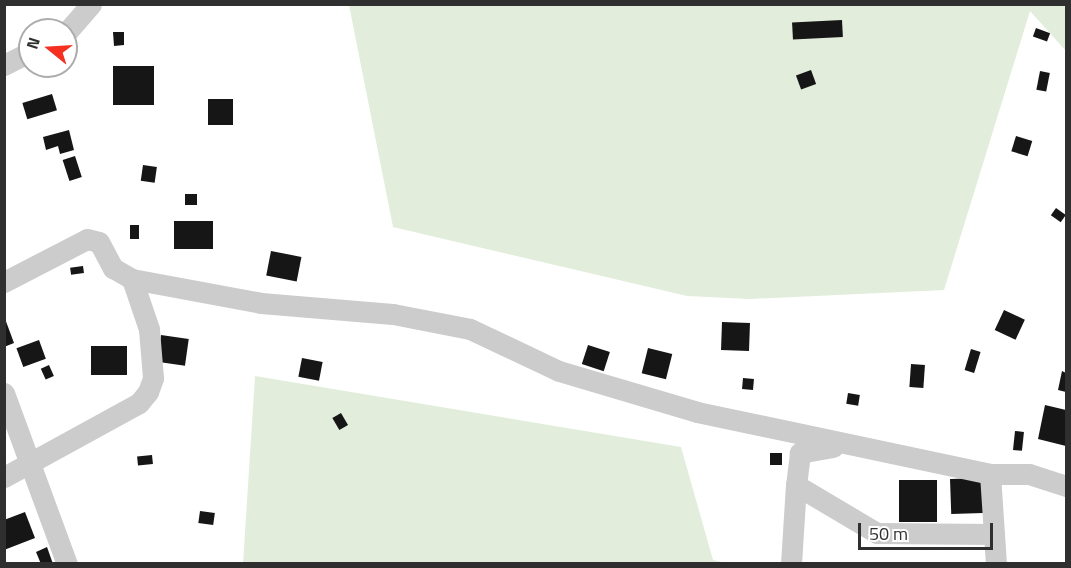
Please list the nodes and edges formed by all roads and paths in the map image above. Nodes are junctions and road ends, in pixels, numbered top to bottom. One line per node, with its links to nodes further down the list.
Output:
1 (91, 4): 2 (street)
2 (78, 19)
3 (18, 58): 4 (street)
4 (4, 65)
5 (132, 279): 6 (street); 8 (street); 9 (street)
6 (4, 282)
7 (4, 393): 9 (street)
8 (843, 445): 10 (street); 12 (street)
9 (30, 461): 11 (street); 15 (street)
10 (990, 474): 13 (street); 14 (street)
11 (4, 477)
12 (796, 485): 14 (street); 16 (street)
13 (1066, 486)
14 (994, 534): 17 (street)
15 (67, 564)
16 (791, 564)
17 (996, 564)

